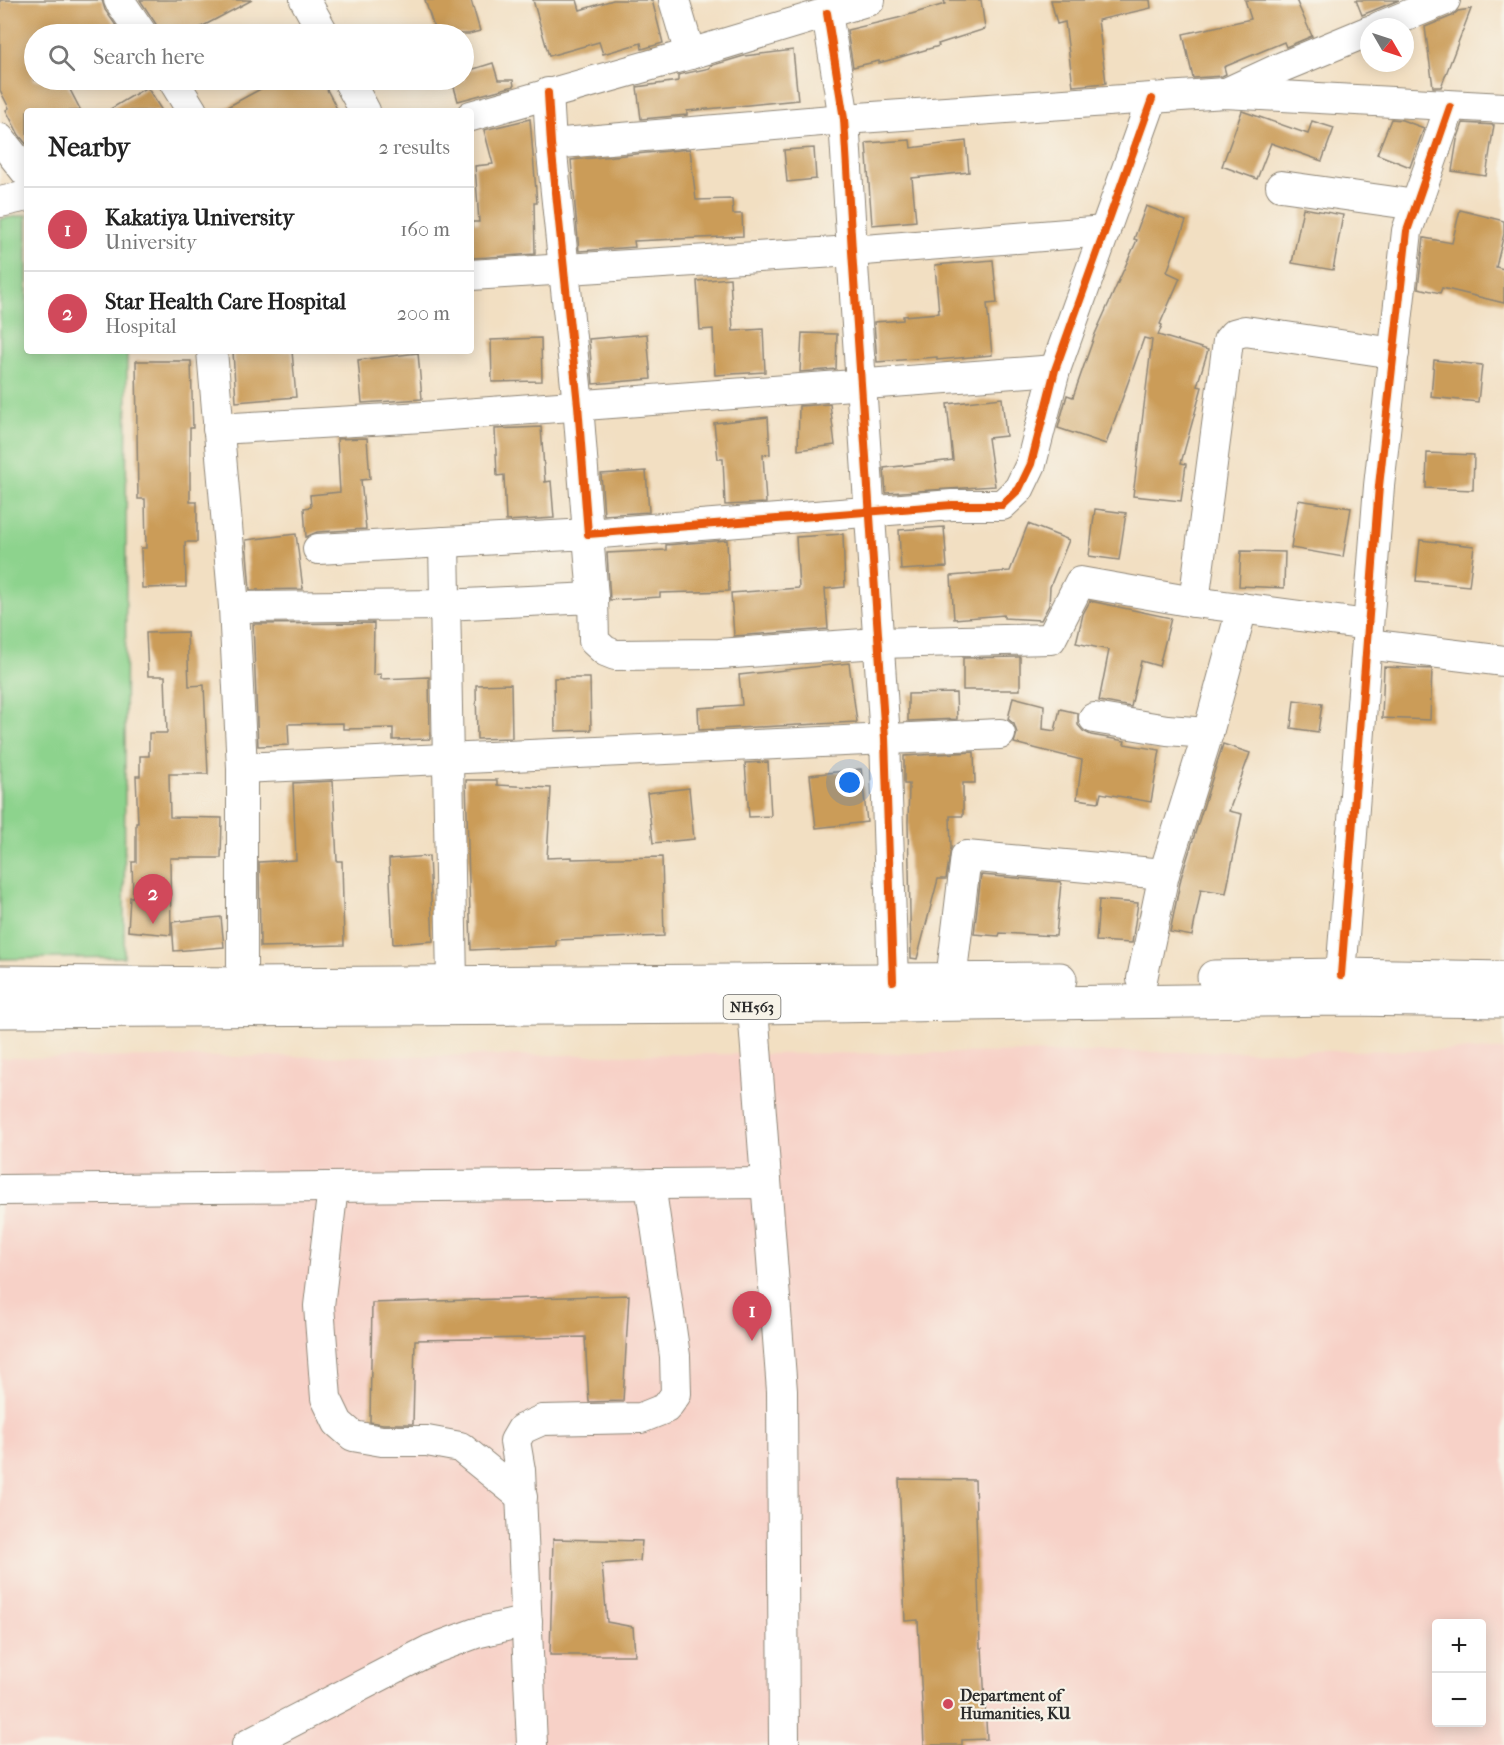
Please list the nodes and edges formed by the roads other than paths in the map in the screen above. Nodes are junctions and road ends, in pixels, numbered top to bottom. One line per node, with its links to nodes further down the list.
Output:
1 (118, 0): 8 (street)
2 (305, 0): 9 (street)
3 (674, 0): 11 (street)
4 (870, 0): 6 (street)
5 (1445, 0): 7 (street)
6 (827, 14): 11 (street); 22 (street)
7 (1401, 18)
8 (135, 24)
9 (318, 24)
10 (1360, 35): 15 (street)
11 (690, 54): 14 (street)
12 (180, 90): 18 (street)
13 (353, 90): 19 (street)
14 (548, 93): 21 (street); 24 (street)
15 (1226, 93): 16 (street); 17 (street)
16 (1152, 99): 22 (street); 30 (street)
17 (1450, 107): 20 (street); 29 (street)
18 (191, 108)
19 (363, 108)
20 (1504, 108)
21 (474, 115)
22 (844, 119): 24 (street); 31 (street)
23 (0, 139): 25 (street)
24 (551, 144): 32 (street)
25 (24, 169)
26 (1281, 186): 29 (street)
27 (24, 196): 28 (street)
28 (0, 202)
29 (1416, 205): 34 (street)
30 (1105, 231): 31 (street); 36 (street)
31 (852, 251): 32 (street); 37 (street)
32 (565, 268): 33 (street); 38 (street)
33 (474, 275)
34 (1394, 353): 45 (street); 49 (street)
35 (212, 354): 39 (street)
36 (1055, 370): 37 (street); 40 (street)
37 (862, 385): 38 (street); 40 (street)
38 (578, 405): 39 (street); 41 (street)
39 (218, 429): 47 (street)
40 (870, 512): 41 (street); 50 (street)
41 (588, 534): 42 (street); 44 (street)
42 (444, 542): 43 (street); 46 (street)
43 (318, 549)
44 (593, 598): 46 (street); 50 (street)
45 (1194, 602): 48 (street); 50 (street)
46 (444, 605): 47 (street); 56 (street)
47 (234, 607): 57 (street)
48 (1242, 608): 49 (street); 53 (street)
49 (1367, 634): 51 (street); 59 (street)
50 (878, 643): 55 (street)
51 (1504, 661)
52 (1094, 718): 53 (street)
53 (1208, 733): 58 (street)
54 (1000, 734): 55 (street)
55 (885, 738): 56 (street); 63 (street)
56 (447, 759): 57 (street); 65 (street)
57 (242, 768): 66 (street)
58 (1164, 874): 61 (street); 62 (street)
59 (1341, 975): 60 (highway, NH563); 61 (highway, NH563)
60 (1504, 978)
61 (1142, 979): 62 (highway, NH563)
62 (951, 980): 63 (highway, NH563)
63 (893, 981): 67 (highway, NH563)
64 (0, 982): 66 (highway, NH563)
65 (452, 983): 66 (highway, NH563); 67 (highway, NH563)
66 (242, 984)
67 (751, 994): 68 (highway, NH563); 69 (highway, NH563); 71 (street)
68 (1504, 1001)
69 (0, 1011)
70 (650, 1184): 71 (street); 72 (street); 74 (street)
71 (766, 1184): 78 (street)
72 (333, 1187): 73 (street); 74 (street)
73 (0, 1190)
74 (522, 1497): 75 (street)
75 (527, 1621): 76 (street); 77 (street)
76 (247, 1745)
77 (532, 1745)
78 (784, 1745)

